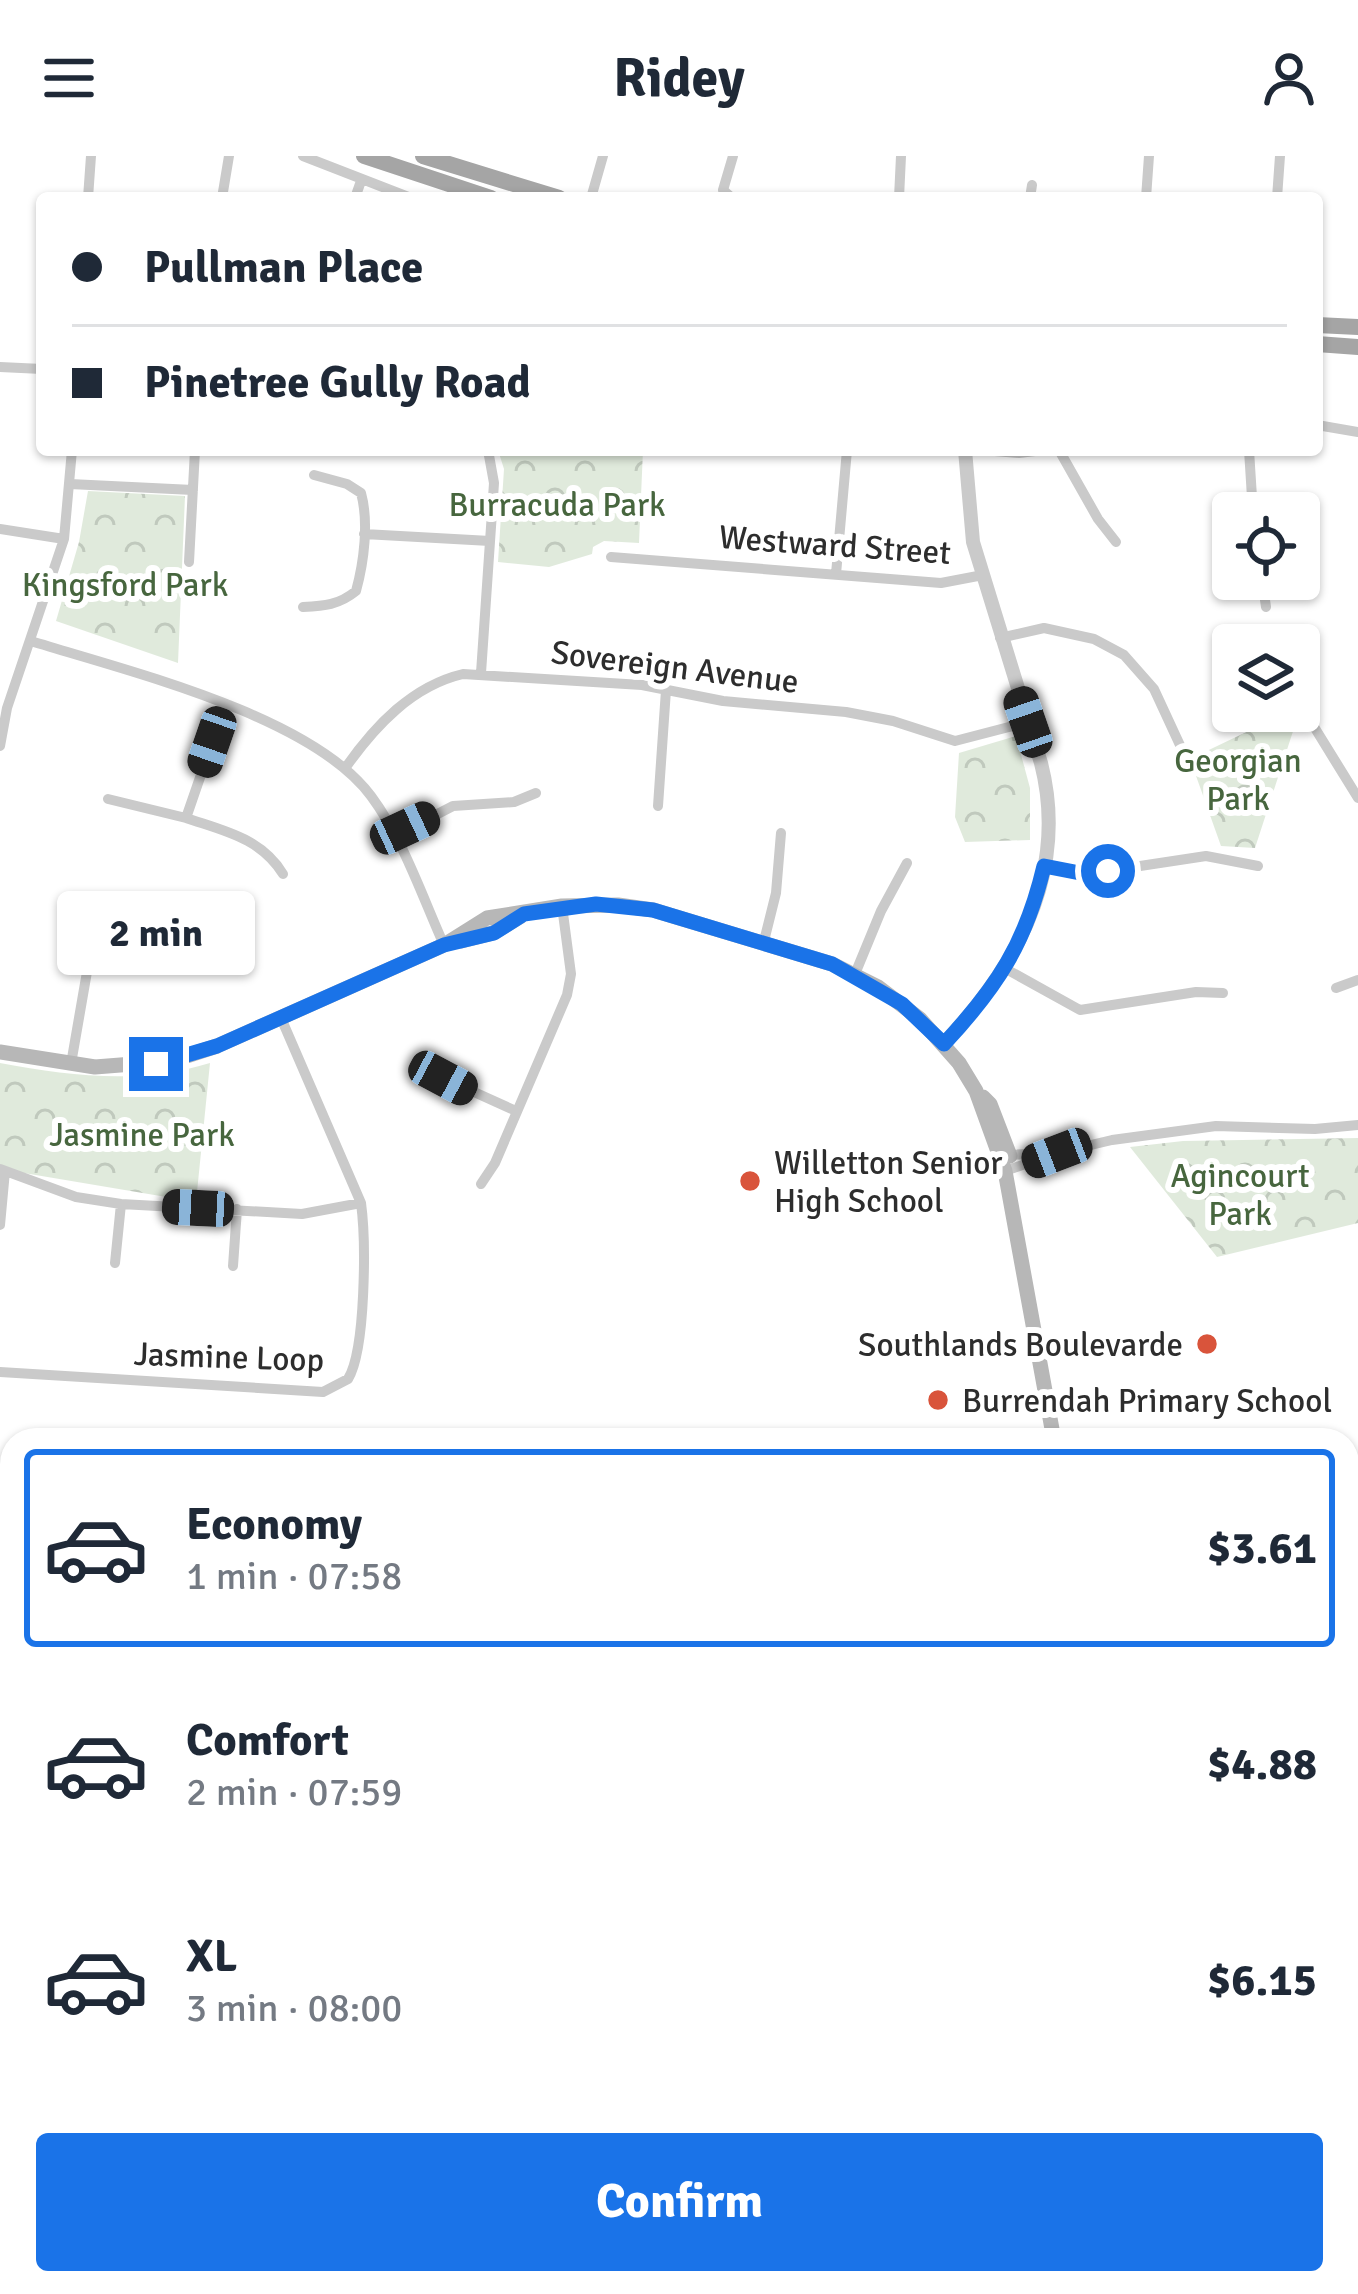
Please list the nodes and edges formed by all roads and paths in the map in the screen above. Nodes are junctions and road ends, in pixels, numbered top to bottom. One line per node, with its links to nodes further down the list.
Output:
1 (91, 156): 12 (street)
2 (229, 156): 13 (street)
3 (303, 156): 11 (street)
4 (364, 156): 16 (main road)
5 (422, 156): 17 (main road)
6 (603, 156): 18 (street)
7 (733, 156): 19 (street)
8 (902, 156): 20 (street)
9 (1149, 156): 21 (street)
10 (1280, 156): 22 (street)
11 (361, 181): 14 (street); 15 (street)
12 (88, 192)
13 (223, 192)
14 (357, 192)
15 (393, 192)
16 (473, 192)
17 (539, 192)
18 (593, 192)
19 (726, 192)
20 (899, 192)
21 (1146, 192)
22 (1277, 192)
23 (1323, 325): 24 (main road)
24 (1358, 327)
25 (1323, 344): 26 (main road)
26 (1358, 346)
27 (0, 367): 28 (street)
28 (36, 369)
29 (1323, 426): 30 (street)
30 (1358, 432)
31 (72, 456): 39 (street)
32 (195, 456): 40 (street)
33 (489, 456): 45 (street)
34 (846, 456): 49 (street)
35 (965, 456): 50 (street)
36 (1063, 456): 46 (street)
37 (1250, 456): 41 (street)
38 (314, 475): 43 (street)
39 (70, 484): 40 (street); 44 (street)
40 (193, 490): 48 (street)
41 (1252, 492)
42 (0, 529): 44 (street)
43 (364, 533): 45 (street); 52 (street)
44 (64, 538): 55 (street)
45 (490, 541): 56 (street)
46 (1116, 542)
47 (611, 557): 49 (street, Westward Street)
48 (189, 562)
49 (836, 574): 50 (street, Westward Street)
50 (983, 575): 54 (street)
51 (1265, 600): 53 (street)
52 (302, 607)
53 (1266, 608)
54 (1000, 638): 59 (street); 62 (street)
55 (31, 640): 58 (street); 61 (street)
56 (481, 673): 57 (street, Sovereign Avenue); 63 (street, Sovereign Avenue)
57 (666, 690): 59 (street, Sovereign Avenue); 67 (street)
58 (225, 705): 63 (street); 68 (street)
59 (1028, 722): 72 (street)
60 (1316, 732): 65 (street)
61 (0, 746)
62 (1185, 756)
63 (346, 767): 70 (street)
64 (536, 793): 70 (street)
65 (1358, 798)
66 (108, 799): 68 (street)
67 (658, 806)
68 (186, 818): 74 (street)
69 (781, 832): 77 (street)
70 (395, 836): 78 (street)
71 (907, 863): 80 (street)
72 (1044, 866): 73 (street); 79 (street)
73 (1258, 866)
74 (284, 874)
75 (562, 906): 77 (main road); 78 (main road); 89 (street)
76 (168, 934): 87 (street)
77 (764, 941): 80 (main road)
78 (444, 945): 84 (main road)
79 (1006, 969): 83 (street); 85 (street)
80 (855, 974): 85 (main road)
81 (1358, 980): 82 (street)
82 (1336, 988)
83 (1223, 993)
84 (281, 1018): 87 (main road); 95 (street, Jasmine Loop)
85 (944, 1044): 91 (main road)
86 (0, 1052): 87 (main road)
87 (70, 1064)
88 (443, 1078): 89 (street)
89 (516, 1111): 93 (street)
90 (1358, 1125): 91 (street)
91 (1007, 1163): 101 (main road)
92 (3, 1170): 94 (street); 97 (street)
93 (481, 1184)
94 (121, 1204): 96 (street); 98 (street)
95 (361, 1204): 96 (street); 100 (street, Jasmine Loop)
96 (237, 1209): 99 (street)
97 (0, 1225)
98 (115, 1263)
99 (233, 1266)
100 (0, 1372)
101 (1056, 1428)

